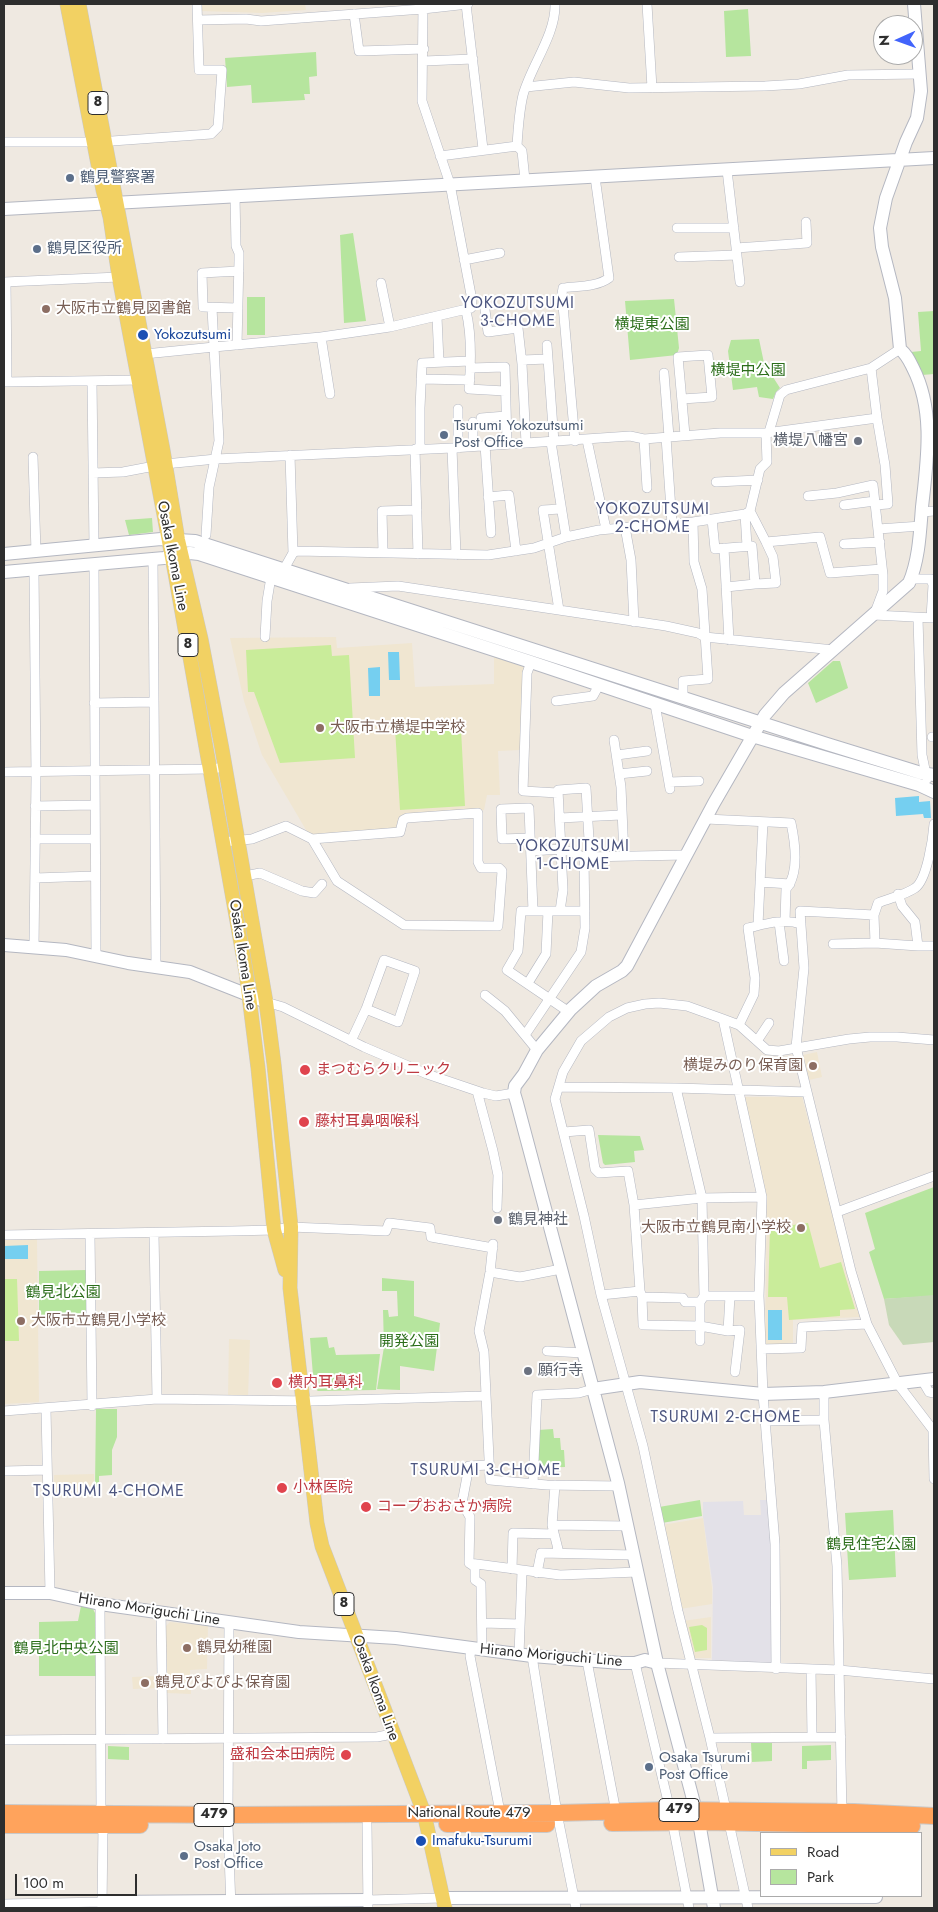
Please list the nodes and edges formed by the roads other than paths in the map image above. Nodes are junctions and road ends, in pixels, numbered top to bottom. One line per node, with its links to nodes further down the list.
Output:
1 (68, 4): 19 (main road, Osaka Ikoma Line / 8)
2 (79, 4): 30 (main road, Osaka Ikoma Line / 8)
3 (197, 4): 10 (street)
4 (467, 4): 8 (street); 12 (street)
5 (555, 4): 15 (street)
6 (647, 4): 16 (street)
7 (914, 4): 14 (street)
8 (423, 6): 9 (street); 11 (street)
9 (354, 14): 10 (street); 11 (street)
10 (198, 20): 17 (street)
11 (424, 49): 13 (street)
12 (473, 58): 13 (street); 21 (street)
13 (424, 61): 22 (street)
14 (920, 74): 16 (street); 24 (street)
15 (526, 87): 16 (street); 20 (street)
16 (652, 88)
17 (112, 141)
18 (4, 142): 19 (street)
19 (94, 142): 30 (main road, Osaka Ikoma Line / 8)
20 (518, 146): 21 (street); 27 (street)
21 (483, 149): 22 (street)
22 (440, 156): 28 (street)
23 (934, 158): 24 (street)
24 (900, 160): 25 (street); 54 (street)
25 (727, 170): 26 (street); 34 (street)
26 (595, 177): 27 (street); 78 (street)
27 (525, 180): 28 (street)
28 (450, 184): 29 (street); 38 (street)
29 (235, 196): 30 (street); 39 (street)
30 (111, 203): 31 (street); 40 (main road, Osaka Ikoma Line / 8); 55 (main road, Osaka Ikoma Line / 8)
31 (4, 209)
32 (806, 222): 35 (street)
33 (677, 228): 34 (street)
34 (734, 228): 35 (street)
35 (736, 252): 37 (street); 42 (street)
36 (500, 253): 38 (street)
37 (679, 257)
38 (464, 260): 46 (street)
39 (239, 271): 44 (street); 45 (street)
40 (119, 277): 41 (street); 63 (main road, Osaka Ikoma Line / 8)
41 (5, 282): 66 (street)
42 (740, 282)
43 (381, 283): 49 (street)
44 (212, 308): 45 (street); 53 (street)
45 (238, 308): 52 (street)
46 (466, 310): 48 (street); 59 (street)
47 (485, 310): 57 (street)
48 (438, 317): 49 (street); 58 (street)
49 (390, 327): 50 (street)
50 (321, 337): 52 (street); 68 (street)
51 (548, 344): 56 (street)
52 (237, 345): 53 (street)
53 (214, 347): 55 (street); 88 (street)
54 (900, 350): 60 (street); 101 (street)
55 (145, 354): 63 (main road, Osaka Ikoma Line / 8)
56 (548, 359): 57 (street); 79 (street)
57 (522, 360): 80 (street)
58 (439, 362): 59 (street); 62 (street)
59 (470, 365): 64 (street); 67 (street)
60 (871, 368): 72 (street); 73 (street)
61 (664, 373): 75 (street)
62 (421, 379): 64 (street); 85 (street)
63 (144, 380): 65 (street); 89 (main road, Osaka Ikoma Line / 8)
64 (470, 380): 67 (street)
65 (92, 381): 66 (street); 90 (street)
66 (5, 382)
67 (505, 391): 71 (street)
68 (330, 394)
69 (682, 400): 69 (street); 74 (street)
70 (458, 409): 84 (street)
71 (506, 416): 81 (street); 83 (street)
72 (877, 418): 73 (street); 96 (street)
73 (768, 432): 74 (street); 91 (street)
74 (685, 436): 75 (street)
75 (668, 437): 76 (street); 104 (street)
76 (644, 439): 77 (street); 93 (street)
77 (587, 440): 78 (street); 107 (street)
78 (575, 441): 79 (street)
79 (553, 442): 80 (street); 98 (street)
80 (526, 443): 81 (street)
81 (507, 444): 82 (street)
82 (485, 445): 83 (street); 94 (street)
83 (473, 446): 84 (street)
84 (455, 448): 85 (street); 126 (street)
85 (418, 449): 86 (street); 99 (street)
86 (290, 455): 88 (street); 122 (street)
87 (34, 457): 121 (street)
88 (216, 459): 89 (street); 110 (street)
89 (160, 464): 90 (street); 112 (main road, Osaka Ikoma Line / 8)
90 (92, 473): 117 (street)
91 (758, 480): 92 (street); 100 (street)
92 (716, 482)
93 (647, 488)
94 (488, 496): 109 (street); 120 (street)
95 (808, 496): 96 (street)
96 (875, 503): 97 (street); 108 (street)
97 (844, 505)
98 (561, 509): 111 (street); 115 (street)
99 (416, 510): 123 (street); 125 (street)
100 (748, 512): 102 (street); 113 (street); 118 (street)
101 (928, 512): 105 (street)
102 (712, 519): 103 (street); 119 (street)
103 (693, 522): 104 (street); 145 (street)
104 (672, 524): 106 (street)
105 (921, 526): 108 (street); 135 (street)
106 (625, 527): 107 (street); 143 (street)
107 (606, 529): 111 (street)
108 (878, 529): 114 (street)
109 (491, 533)
110 (206, 535)
111 (566, 537): 115 (street)
112 (173, 539): 117 (street); 127 (main road, Osaka Ikoma Line / 8); 134 (street)
113 (766, 542): 131 (street); 136 (street)
114 (880, 542): 116 (street); 131 (street)
115 (548, 543): 120 (street); 139 (street)
116 (844, 544)
117 (94, 546): 121 (street)
118 (747, 546): 119 (street); 136 (street)
119 (724, 548): 137 (street)
120 (516, 551): 126 (street)
121 (36, 552): 124 (street)
122 (293, 553): 123 (street); 130 (street)
123 (383, 553): 125 (street)
124 (4, 554)
125 (418, 554): 126 (street)
126 (456, 555)
127 (177, 556): 128 (street); 134 (street); 161 (main road, Osaka Ikoma Line / 8); 163 (main road, Osaka Ikoma Line / 8)
128 (153, 558): 129 (street); 153 (street)
129 (94, 564): 132 (street); 154 (street)
130 (284, 569): 134 (street); 138 (street)
131 (882, 569): 140 (street)
132 (34, 570): 133 (street); 165 (street)
133 (4, 572)
134 (266, 572): 144 (street); 148 (street)
135 (911, 579): 140 (street); 142 (street)
136 (755, 584): 137 (street)
137 (726, 586): 146 (street)
138 (346, 589): 139 (street); 148 (street)
139 (559, 610): 143 (street)
140 (874, 615): 141 (street); 147 (street)
141 (918, 618): 142 (street); 169 (street)
142 (933, 618)
143 (634, 622): 145 (street)
144 (265, 637)
145 (705, 638): 146 (street); 151 (street)
146 (730, 640): 147 (street)
147 (834, 650): 156 (street)
148 (518, 651): 149 (street); 151 (street)
149 (531, 662): 150 (street); 172 (street)
150 (599, 685): 152 (street); 155 (street)
151 (683, 698): 156 (street)
152 (556, 700)
153 (154, 702): 154 (street); 162 (street)
154 (94, 703): 164 (street)
155 (655, 704): 157 (street); 170 (street)
156 (760, 722): 157 (street); 169 (street)
157 (752, 736): 171 (street); 178 (street)
158 (614, 740): 160 (street)
159 (646, 751): 160 (street)
160 (616, 755): 168 (street)
161 (226, 767): 163 (street); 185 (main road, Osaka Ikoma Line / 8)
162 (155, 769): 163 (street); 164 (street); 215 (street)
163 (210, 769): 186 (main road, Osaka Ikoma Line / 8)
164 (95, 770): 165 (street); 173 (street)
165 (36, 771): 167 (street); 174 (street)
166 (647, 771): 168 (street)
167 (4, 772)
168 (619, 774): 175 (street)
169 (930, 774): 171 (street)
170 (699, 781)
171 (931, 790)
172 (558, 793): 176 (street); 177 (street)
173 (95, 805): 174 (street); 183 (street)
174 (36, 806): 182 (street)
175 (621, 815): 176 (street); 190 (street)
176 (588, 816): 177 (street); 191 (street)
177 (560, 818): 187 (street)
178 (706, 819): 179 (street); 189 (street)
179 (763, 822): 195 (street); 197 (street)
180 (934, 824): 198 (street)
181 (530, 838): 181 (street); 188 (street)
182 (35, 839): 183 (street); 194 (street)
183 (95, 839): 192 (street)
184 (312, 839): 184 (street); 185 (street)
185 (239, 840): 186 (street); 193 (main road, Osaka Ikoma Line / 8)
186 (224, 842): 217 (main road, Osaka Ikoma Line / 8)
187 (562, 849): 188 (street); 191 (street); 201 (street)
188 (531, 851): 199 (street)
189 (688, 855): 190 (street); 222 (street)
190 (624, 856): 191 (street)
191 (587, 857): 202 (street)
192 (95, 876): 194 (street); 213 (street)
193 (245, 876): 196 (street); 220 (main road, Osaka Ikoma Line / 8)
194 (35, 878): 212 (street)
195 (760, 882): 197 (street); 206 (street)
196 (322, 884)
197 (790, 884): 204 (street)
198 (898, 894): 203 (street); 210 (street)
199 (533, 911): 200 (street); 216 (street)
200 (548, 911): 201 (street); 216 (street)
201 (560, 911): 202 (street)
202 (585, 912): 219 (street)
203 (874, 915): 205 (street); 207 (street)
204 (782, 922): 205 (street); 206 (street); 214 (street)
205 (801, 924): 230 (street)
206 (758, 925): 225 (street)
207 (875, 943): 208 (street); 210 (street)
208 (833, 944)
209 (4, 945): 212 (street)
210 (918, 946): 211 (street)
211 (934, 946)
212 (34, 948): 213 (street)
213 (96, 956): 215 (street)
214 (784, 960)
215 (156, 968): 217 (street)
216 (528, 983): 219 (street)
217 (249, 995): 220 (street); 246 (main road, Osaka Ikoma Line / 8)
218 (486, 995): 226 (street)
219 (550, 998): 222 (street); 226 (street)
220 (266, 1002): 228 (street); 245 (main road, Osaka Ikoma Line / 8)
221 (366, 1009): 221 (street); 228 (street)
222 (569, 1012): 231 (street)
223 (723, 1019): 225 (street); 232 (street); 234 (street)
224 (769, 1023): 229 (street)
225 (739, 1026): 229 (street)
226 (525, 1035): 231 (street)
227 (934, 1040): 230 (street)
228 (351, 1041): 235 (street)
229 (757, 1041): 230 (street)
230 (796, 1047): 236 (street)
231 (537, 1050): 237 (street)
232 (559, 1087): 233 (street); 238 (street)
233 (676, 1088): 234 (street); 241 (street)
234 (738, 1089): 236 (street); 240 (street)
235 (477, 1091): 237 (street); 243 (street)
236 (807, 1092): 244 (street)
237 (514, 1093): 250 (street)
238 (564, 1132): 242 (street); 253 (street)
239 (934, 1176): 244 (street)
240 (762, 1197): 241 (street); 256 (street)
241 (702, 1198): 242 (street); 257 (street)
242 (634, 1205): 254 (street)
243 (497, 1208)
244 (838, 1212): 258 (street)
245 (291, 1227): 246 (street); 251 (street); 252 (main road, Osaka Ikoma Line / 8)
246 (274, 1230): 247 (street); 252 (main road, Osaka Ikoma Line / 8)
247 (154, 1233): 249 (street); 274 (street)
248 (4, 1234): 249 (street)
249 (90, 1234): 276 (street)
250 (561, 1269): 251 (street); 264 (street)
251 (490, 1272): 273 (street)
252 (290, 1288): 275 (main road, Osaka Ikoma Line / 8)
253 (601, 1294): 254 (street); 267 (street)
254 (641, 1294): 257 (street); 259 (street)
255 (730, 1296): 256 (street); 257 (street); 260 (street)
256 (758, 1296): 262 (street)
257 (702, 1299): 259 (street)
258 (867, 1324): 262 (street); 268 (street)
259 (700, 1326): 260 (street); 261 (street)
260 (728, 1331): 265 (street)
261 (700, 1341)
262 (761, 1348): 272 (street)
263 (548, 1351): 264 (street)
264 (583, 1353): 269 (street)
265 (735, 1372)
266 (928, 1380): 268 (street); 271 (street)
267 (625, 1383): 269 (street); 272 (street); 311 (street)
268 (898, 1384): 270 (street); 284 (street)
269 (592, 1389): 285 (street); 287 (street)
270 (824, 1392): 272 (street); 279 (street)
271 (934, 1393)
272 (762, 1394): 280 (street)
273 (485, 1396): 275 (street); 281 (street)
274 (157, 1399): 275 (street); 276 (street)
275 (302, 1400): 304 (main road, Osaka Ikoma Line / 8)
276 (92, 1406): 277 (street)
277 (46, 1409): 278 (street); 282 (street)
278 (4, 1411)
279 (824, 1420): 280 (street); 314 (street)
280 (765, 1422): 312 (street)
281 (489, 1465): 285 (street); 292 (street)
282 (47, 1470): 283 (street); 298 (street)
283 (4, 1471)
284 (934, 1479)
285 (532, 1484): 286 (street)
286 (555, 1485): 287 (street); 289 (street)
287 (619, 1486): 288 (street)
288 (628, 1526): 289 (street); 291 (street)
289 (553, 1529): 290 (street); 293 (street)
290 (559, 1553): 291 (street); 296 (street)
291 (634, 1555): 295 (street)
292 (470, 1563): 293 (street); 302 (street)
293 (512, 1569): 294 (street)
294 (522, 1571): 296 (street); 303 (street)
295 (638, 1572): 296 (street); 310 (street)
296 (537, 1573)
297 (4, 1593): 298 (street, Hirano Moriguchi Line)
298 (50, 1593): 299 (street, Hirano Moriguchi Line)
299 (100, 1604): 300 (street, Hirano Moriguchi Line); 320 (street)
300 (161, 1612): 301 (street, Hirano Moriguchi Line); 321 (street)
301 (229, 1622): 304 (street, Hirano Moriguchi Line); 322 (street)
302 (482, 1622): 303 (street); 305 (street)
303 (520, 1624): 306 (street)
304 (356, 1634): 305 (street, Hirano Moriguchi Line); 316 (main road, Osaka Ikoma Line / 8)
305 (477, 1650): 306 (street, Hirano Moriguchi Line); 324 (street)
306 (519, 1655): 307 (street, Hirano Moriguchi Line)
307 (532, 1656): 308 (street, Hirano Moriguchi Line); 332 (street)
308 (587, 1661): 309 (street, Hirano Moriguchi Line); 325 (street)
309 (635, 1663): 310 (street, Hirano Moriguchi Line); 327 (street)
310 (657, 1663): 311 (street); 328 (street)
311 (692, 1664): 312 (street); 319 (street)
312 (776, 1668): 313 (street)
313 (811, 1669): 314 (street); 317 (street)
314 (839, 1670): 315 (street); 318 (street)
315 (934, 1679)
316 (392, 1734): 322 (street); 331 (main road, Osaka Ikoma Line / 8)
317 (812, 1737): 318 (street); 319 (street)
318 (841, 1737): 333 (street)
319 (710, 1738): 330 (street)
320 (100, 1739): 321 (street); 323 (street); 334 (street)
321 (163, 1739): 322 (street)
322 (229, 1739): 335 (street)
323 (4, 1740)
324 (500, 1812): 331 (highway, National Route 479 / 479); 332 (highway, National Route 479 / 479)
325 (616, 1812): 327 (highway, National Route 479 / 479); 332 (highway, National Route 479 / 479)
326 (4, 1813): 334 (highway, National Route 479 / 479)
327 (671, 1816): 328 (highway, National Route 479 / 479); 332 (highway, National Route 479 / 479); 342 (street)
328 (697, 1816): 330 (highway, National Route 479 / 479); 343 (street)
329 (934, 1816): 333 (highway, National Route 479 / 479)
330 (727, 1817): 333 (highway, National Route 479 / 479); 344 (street)
331 (425, 1818): 332 (highway, National Route 479 / 479); 335 (highway, National Route 479 / 479); 336 (highway, National Route 479 / 479); 341 (main road, Osaka Ikoma Line / 8)
332 (558, 1818): 347 (street)
333 (842, 1818): 339 (highway, National Route 479 / 479)
334 (102, 1819): 335 (highway, National Route 479 / 479); 337 (highway, National Route 479 / 479); 348 (street)
335 (228, 1820): 336 (highway, National Route 479 / 479); 350 (street)
336 (367, 1824): 346 (street)
337 (4, 1825)
338 (934, 1826): 339 (highway, National Route 479 / 479)
339 (875, 1829)
340 (876, 1900): 344 (street)
341 (444, 1903): 346 (street); 347 (street)
342 (688, 1903): 343 (street); 347 (street)
343 (713, 1903): 344 (street)
344 (747, 1903)
345 (4, 1904): 351 (street)
346 (368, 1904): 350 (street)
347 (575, 1904)
348 (102, 1905): 349 (street); 351 (street)
349 (164, 1905): 350 (street)
350 (231, 1905)
351 (38, 1906)

